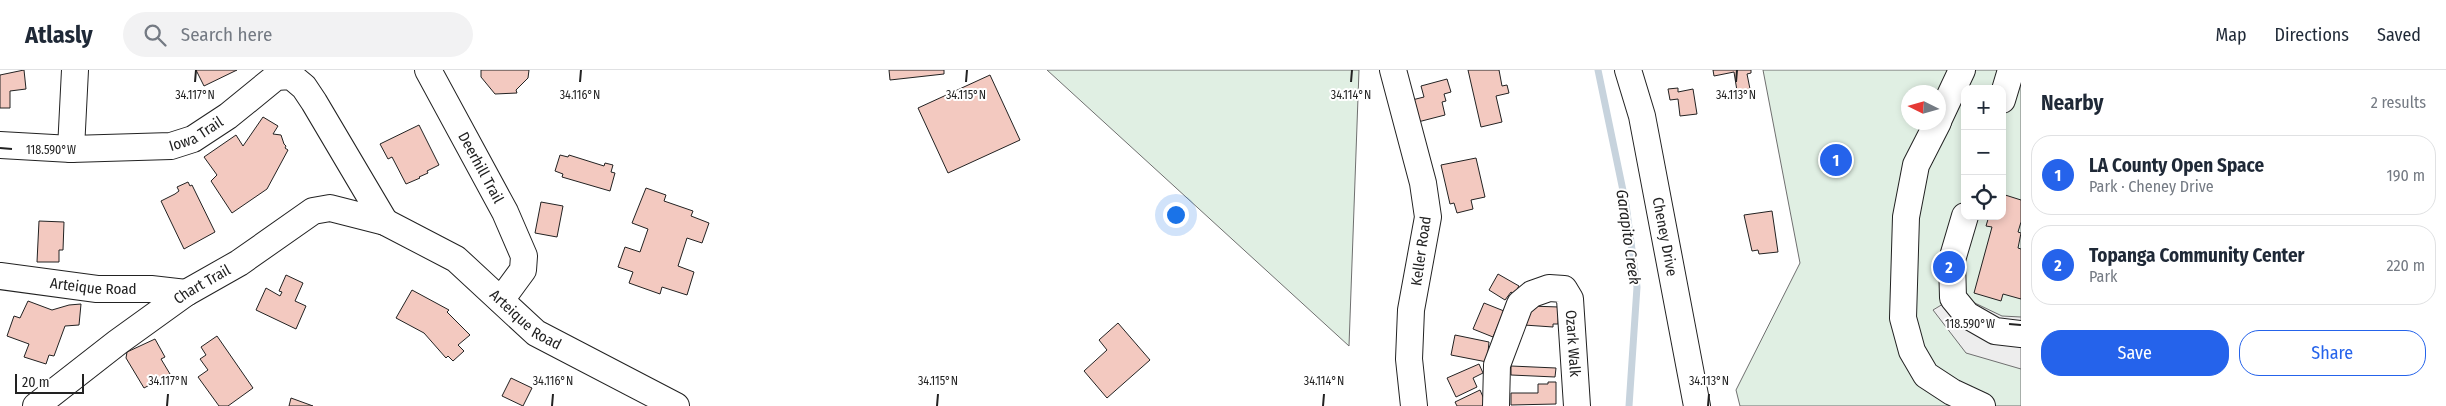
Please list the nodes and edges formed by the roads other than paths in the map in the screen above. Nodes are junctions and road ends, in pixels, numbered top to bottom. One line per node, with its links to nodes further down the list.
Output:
1 (75, 70): 11 (street)
2 (428, 70): 16 (street, Deerhill Trail)
3 (1393, 70): 20 (street, Keller Road)
4 (1628, 70): 23 (street, Cheney Drive)
5 (1962, 70): 8 (street)
6 (2011, 70): 7 (street)
7 (2006, 87)
8 (1946, 105)
9 (1934, 130): 24 (street)
10 (0, 145): 11 (street, Iowa Trail)
11 (70, 149): 13 (street, Iowa Trail)
12 (1964, 220): 17 (street)
13 (385, 222): 15 (street, Chart Trail); 16 (street, Arteique Road)
14 (0, 276): 15 (street, Arteique Road)
15 (186, 293): 18 (street, Chart Trail)
16 (501, 300): 19 (street, Arteique Road)
17 (2021, 334)
18 (36, 406)
19 (676, 406)
20 (1414, 406)
21 (1496, 406): 22 (street, Ozark Walk)
22 (1576, 406)
23 (1698, 406)
24 (1982, 406)

